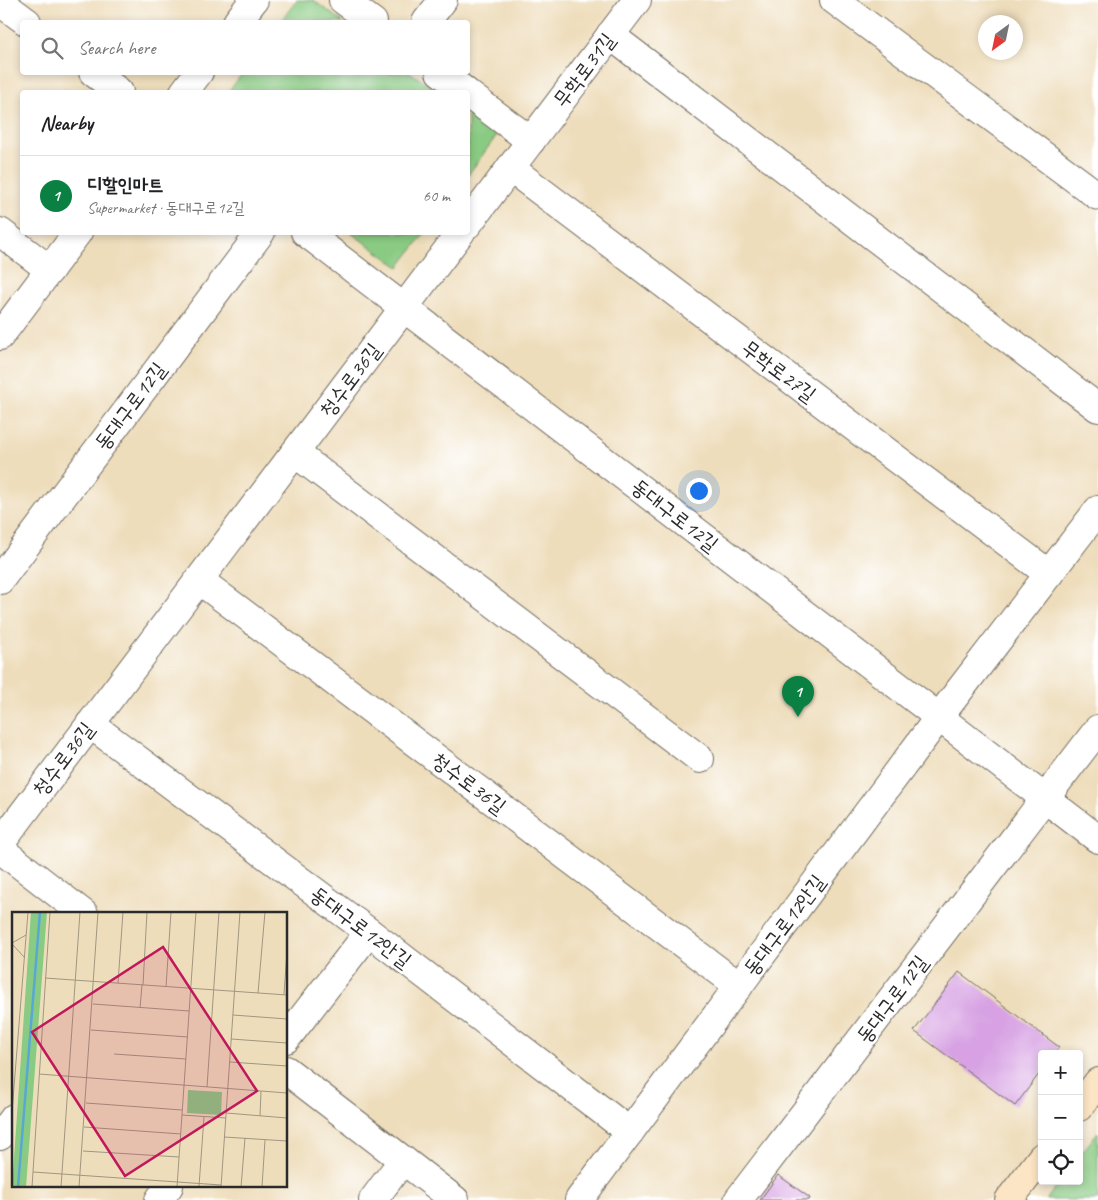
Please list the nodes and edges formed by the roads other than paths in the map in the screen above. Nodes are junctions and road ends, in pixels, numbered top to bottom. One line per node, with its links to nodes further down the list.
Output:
1 (254, 0): 8 (street)
2 (343, 0): 9 (street)
3 (443, 0): 10 (street)
4 (637, 0): 11 (street, 무학로31길)
5 (834, 0): 21 (street)
6 (0, 2): 7 (street)
7 (24, 20)
8 (239, 20)
9 (370, 20)
10 (428, 20)
11 (610, 35): 19 (street, 무학로31길); 31 (street)
12 (97, 75): 15 (street)
13 (197, 75): 16 (street)
14 (444, 75): 17 (street)
15 (116, 90)
16 (186, 90)
17 (463, 90)
18 (470, 95): 19 (street)
19 (530, 141): 20 (street, 무학로31길)
20 (510, 168): 22 (street, 무학로31길); 34 (street, 무학로27길)
21 (1098, 196)
22 (470, 221)
23 (0, 232): 28 (street)
24 (76, 235): 28 (street)
25 (259, 235): 35 (street, 동대구로12길)
26 (309, 235): 29 (street, 동대구로12길)
27 (460, 235): 29 (street)
28 (50, 270): 30 (street)
29 (405, 308): 32 (street, 청수로36길); 37 (street, 동대구로12길)
30 (0, 336)
31 (1098, 408)
32 (295, 453): 36 (street, 청수로36길); 40 (street)
33 (1098, 510): 34 (street)
34 (1048, 574): 37 (street)
35 (0, 580)
36 (199, 580): 38 (street, 청수로36길); 47 (street, 청수로36길)
37 (939, 717): 41 (street, 동대구로12길); 47 (street, 동대구로12안길)
38 (90, 724): 43 (street, 청수로36길); 46 (street, 동대구로12안길)
39 (1098, 729): 41 (street)
40 (700, 759)
41 (1045, 799): 42 (street, 동대구로12길); 62 (street, 동대구로12길)
42 (1098, 839)
43 (0, 844)
44 (0, 849): 45 (street)
45 (81, 912)
46 (369, 932): 48 (street); 53 (street, 동대구로12안길)
47 (739, 986): 53 (street, 동대구로12안길)
48 (288, 1036)
49 (288, 1072): 55 (street)
50 (1098, 1082): 51 (main road)
51 (1083, 1102)
52 (12, 1121): 54 (street)
53 (630, 1132): 61 (street, 동대구로12안길)
54 (0, 1136)
55 (403, 1160): 59 (street); 60 (street)
56 (1038, 1162): 63 (main road)
57 (168, 1188): 58 (street)
58 (159, 1200)
59 (373, 1200)
60 (455, 1200)
61 (579, 1200)
62 (738, 1200)
63 (1009, 1200)

